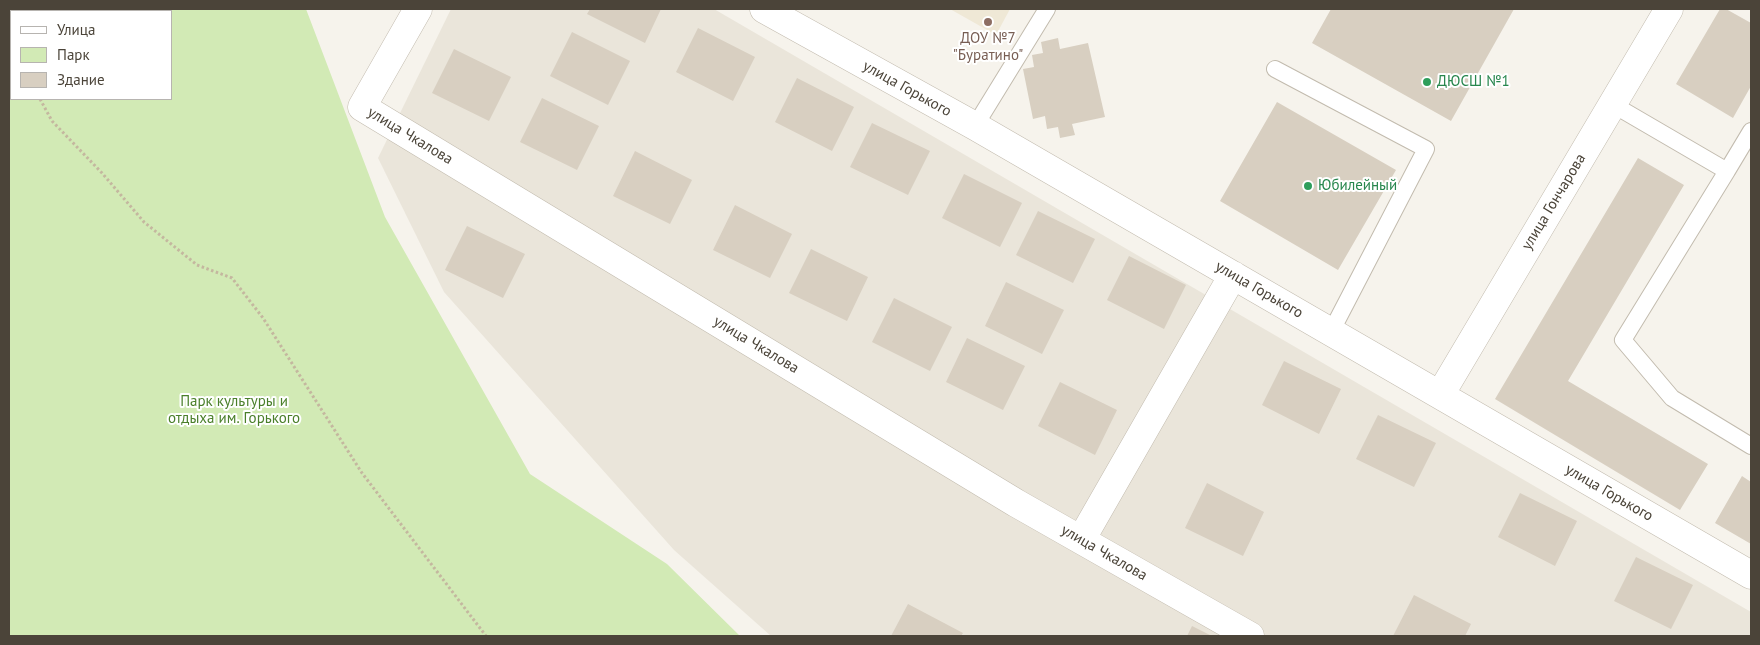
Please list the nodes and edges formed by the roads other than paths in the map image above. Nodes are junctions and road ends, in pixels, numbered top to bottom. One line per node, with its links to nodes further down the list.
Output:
1 (418, 9): 14 (street, улица Чкалова)
2 (764, 9): 7 (street, улица Горького)
3 (1047, 9): 7 (lane)
4 (1669, 9): 6 (street, улица Гончарова)
5 (1275, 69): 11 (lane)
6 (1612, 104): 9 (lane); 12 (street, улица Гончарова)
7 (975, 126): 10 (street, улица Горького)
8 (1751, 131): 9 (lane)
9 (1727, 171): 13 (lane)
10 (1233, 275): 11 (street, улица Горького); 14 (street)
11 (1331, 332): 12 (street, улица Горького)
12 (1440, 395): 15 (street, улица Горького)
13 (1751, 446)
14 (1081, 540): 16 (street, улица Чкалова)
15 (1751, 575)
16 (1250, 636)

